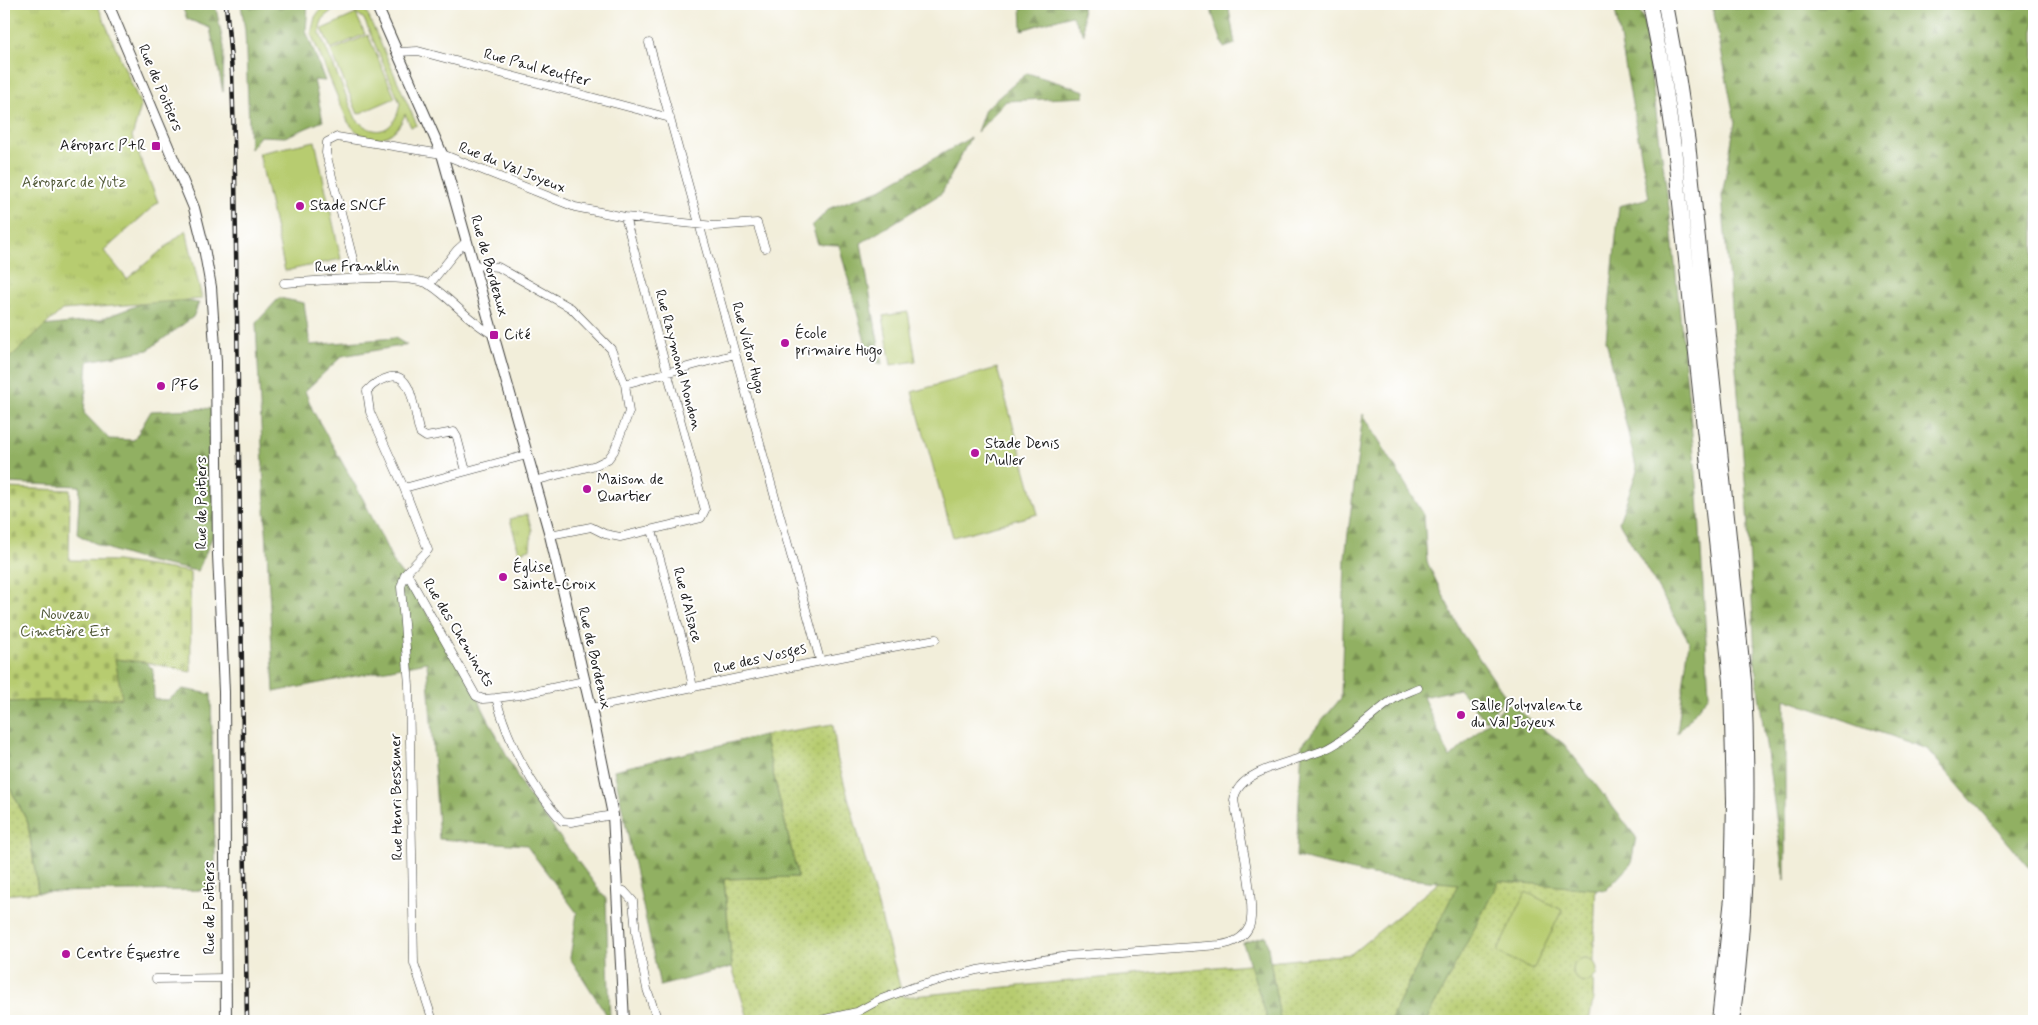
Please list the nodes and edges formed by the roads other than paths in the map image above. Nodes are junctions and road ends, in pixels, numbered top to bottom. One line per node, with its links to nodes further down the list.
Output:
1 (108, 4): 37 (street, Rue de Poitiers)
2 (376, 4): 6 (street, Rue de Bordeaux)
3 (1650, 4): 44 (highway)
4 (1666, 4): 45 (highway)
5 (649, 43): 7 (street, Rue Victor Hugo)
6 (398, 52): 7 (street, Rue Paul Keuffer); 8 (street, Rue de Bordeaux)
7 (670, 118): 10 (street, Rue Victor Hugo)
8 (442, 154): 9 (street, Rue du Val Joyeux); 11 (street, Rue de Bordeaux); 14 (street, Rue du Val Joyeux)
9 (625, 217): 10 (street, Rue du Val Joyeux); 19 (street, Rue Raymond Mondon)
10 (699, 225): 12 (street, Rue du Val Joyeux); 18 (street, Rue Victor Hugo)
11 (467, 241): 13 (street, Rue de Bordeaux); 16 (street)
12 (765, 248)
13 (473, 264): 17 (street, Rue de Bordeaux); 20 (street)
14 (358, 278): 15 (street, Rue Franklin); 16 (street, Rue Franklin)
15 (284, 283)
16 (430, 285): 17 (street)
17 (494, 335): 21 (street, Rue de Bordeaux)
18 (735, 354): 19 (street); 29 (street, Rue Victor Hugo)
19 (667, 373): 20 (street); 25 (street, Rue Raymond Mondon)
20 (624, 384): 23 (street)
21 (527, 455): 22 (street); 23 (street, Rue de Bordeaux)
22 (466, 472): 24 (street); 24 (street, Rue des Cheminots)
23 (534, 482): 26 (street, Rue de Bordeaux)
24 (404, 488): 27 (street, Rue des Cheminots)
25 (652, 530): 26 (street); 31 (street, Rue d'Alsace)
26 (550, 534): 30 (street, Rue de Bordeaux)
27 (408, 571): 33 (street, Rue des Cheminots); 40 (street, Rue Henri Bessemer)
28 (936, 639): 29 (street, Rue des Vosges)
29 (820, 660): 31 (street, Rue des Vosges)
30 (584, 681): 33 (street); 34 (street, Rue de Bordeaux)
31 (693, 688): 34 (street, Rue des Vosges)
32 (1418, 688): 43 (street)
33 (496, 698): 35 (street, Rue des Cheminots)
34 (591, 708): 35 (street, Rue de Bordeaux)
35 (612, 815): 36 (street, Rue de Bordeaux)
36 (616, 888): 41 (street, Rue de Bordeaux); 42 (street)
37 (224, 978): 38 (street); 39 (street, Rue de Poitiers)
38 (156, 979)
39 (226, 1021)
40 (433, 1021)
41 (624, 1021)
42 (658, 1021)
43 (816, 1021)
44 (1719, 1021)
45 (1732, 1021)

